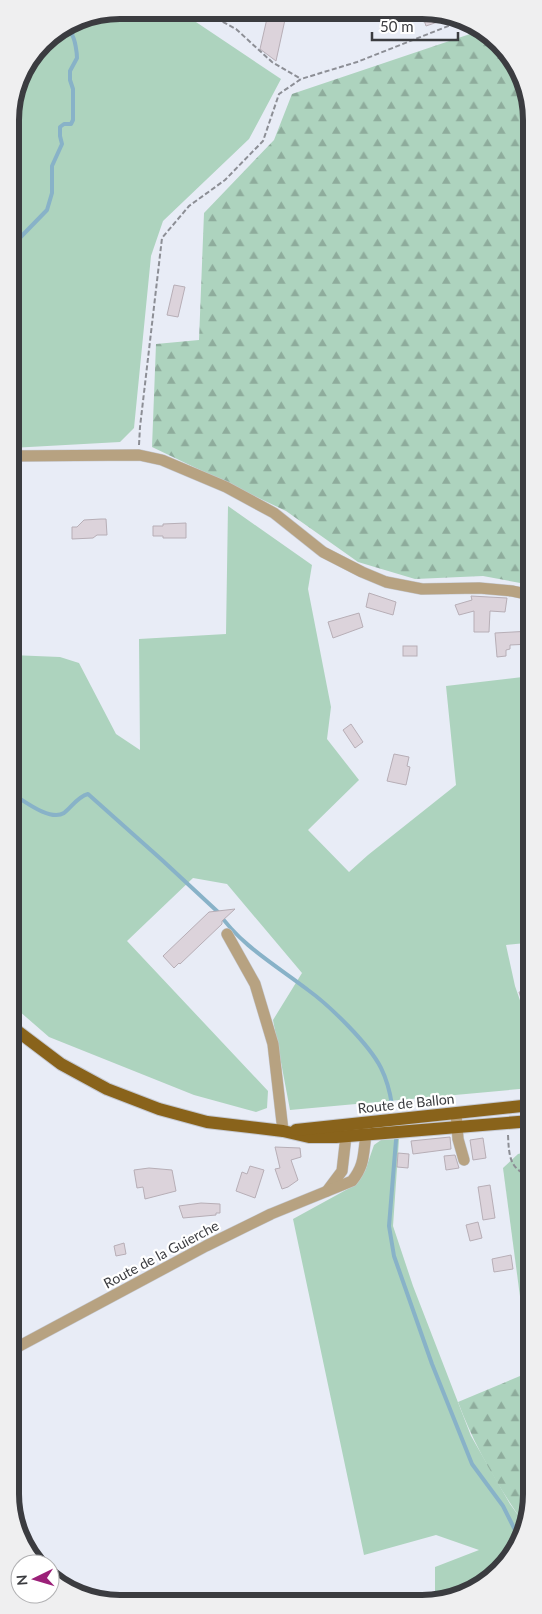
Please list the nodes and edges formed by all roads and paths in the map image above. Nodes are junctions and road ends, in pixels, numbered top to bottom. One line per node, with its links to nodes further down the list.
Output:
1 (219, 19): 3 (path)
2 (455, 24): 3 (path)
3 (301, 79): 4 (path)
4 (139, 455): 5 (street); 6 (street)
5 (19, 456)
6 (523, 593)
7 (228, 934): 15 (street)
8 (19, 1032): 15 (main road, Route de Ballon)
9 (523, 1106): 10 (main road, Route de Ballon)
10 (456, 1113): 12 (main road, Route de Ballon); 14 (street)
11 (523, 1121): 13 (main road, Route de Ballon)
12 (357, 1123): 15 (main road, Route de Ballon); 16 (street); 17 (street)
13 (508, 1123): 14 (main road, Route de Ballon); 19 (path)
14 (457, 1127): 16 (main road, Route de Ballon); 18 (street)
15 (283, 1131): 17 (main road, Route de Ballon)
16 (366, 1135): 17 (main road, Route de Ballon); 20 (street, Route de la Guierche)
17 (346, 1136): 20 (street, Route de la Guierche)
18 (464, 1160)
19 (523, 1174)
20 (326, 1191): 21 (street, Route de la Guierche)
21 (19, 1346)

